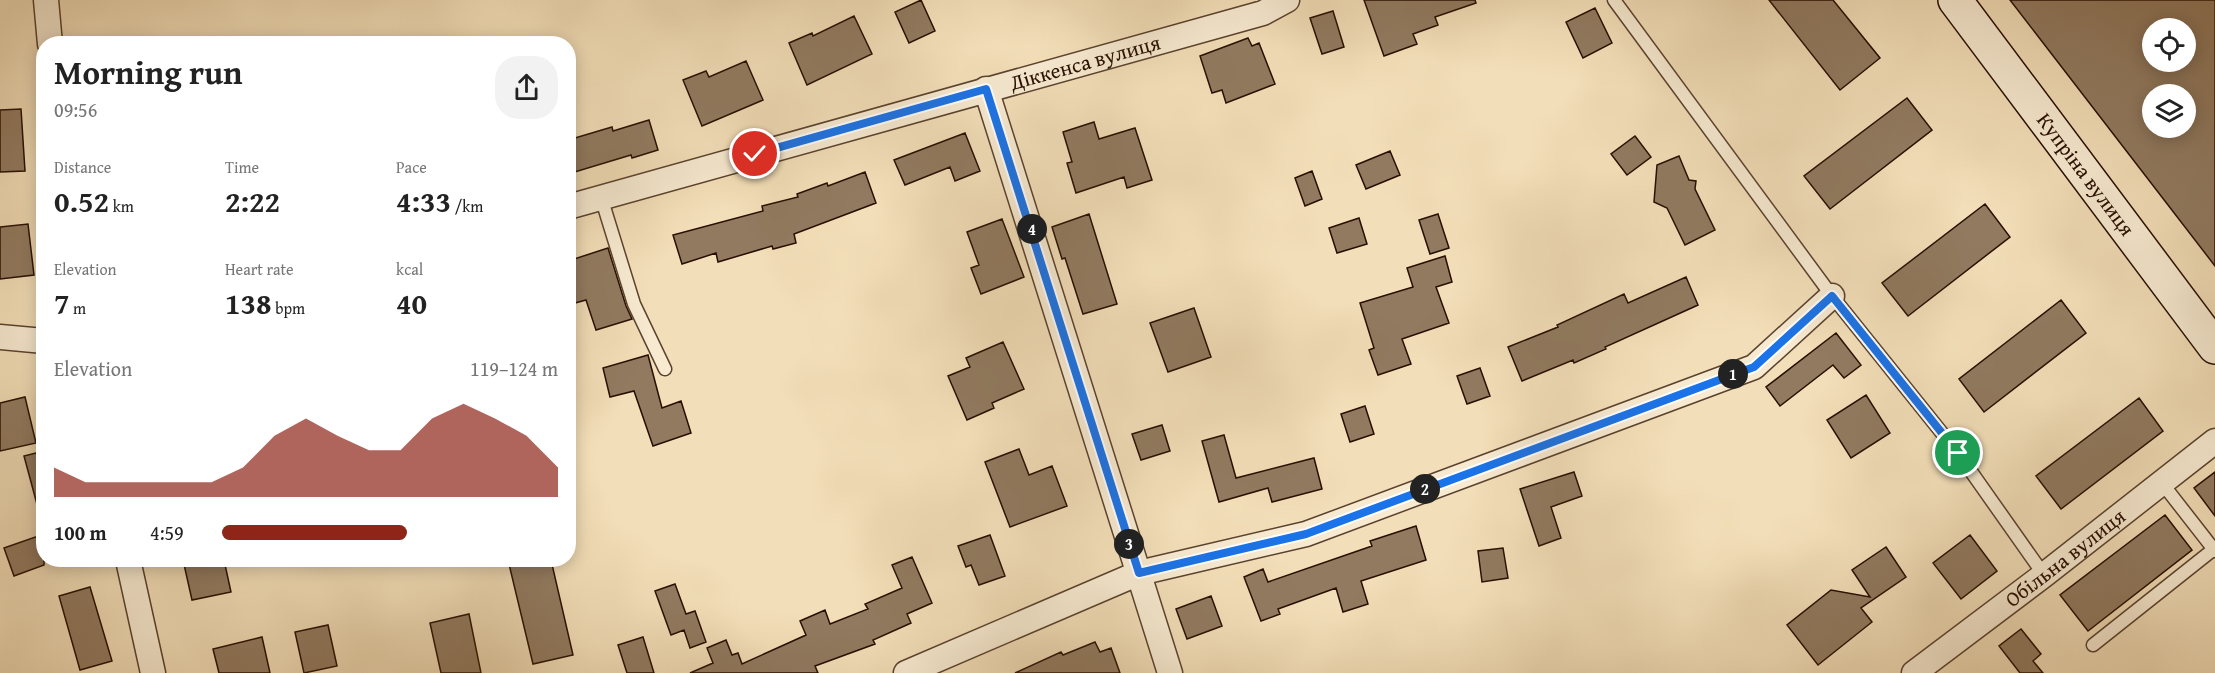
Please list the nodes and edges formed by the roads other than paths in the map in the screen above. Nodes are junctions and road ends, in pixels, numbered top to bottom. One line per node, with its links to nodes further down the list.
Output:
1 (46, 0): 5 (street)
2 (1287, 0): 6 (street, Діккенса вулиця)
3 (1614, 0): 9 (lane)
4 (1955, 0): 12 (main road, Купріна вулиця)
5 (49, 36)
6 (986, 89): 7 (street, Діккенса вулиця); 18 (street)
7 (600, 197): 8 (street, Діккенса вулиця); 13 (lane)
8 (576, 204)
9 (1832, 296): 18 (street); 19 (lane)
10 (0, 337): 11 (street)
11 (36, 340)
12 (2215, 347)
13 (665, 369)
14 (2215, 441): 15 (street, Обільна вулиця)
15 (2162, 483): 16 (lane); 19 (street, Обільна вулиця)
16 (2214, 550): 20 (lane)
17 (130, 567): 21 (street)
18 (1139, 573): 22 (street); 23 (street)
19 (2044, 576): 24 (street, Обільна вулиця)
20 (2093, 645)
21 (153, 673)
22 (906, 673)
23 (1170, 673)
24 (1914, 673)

